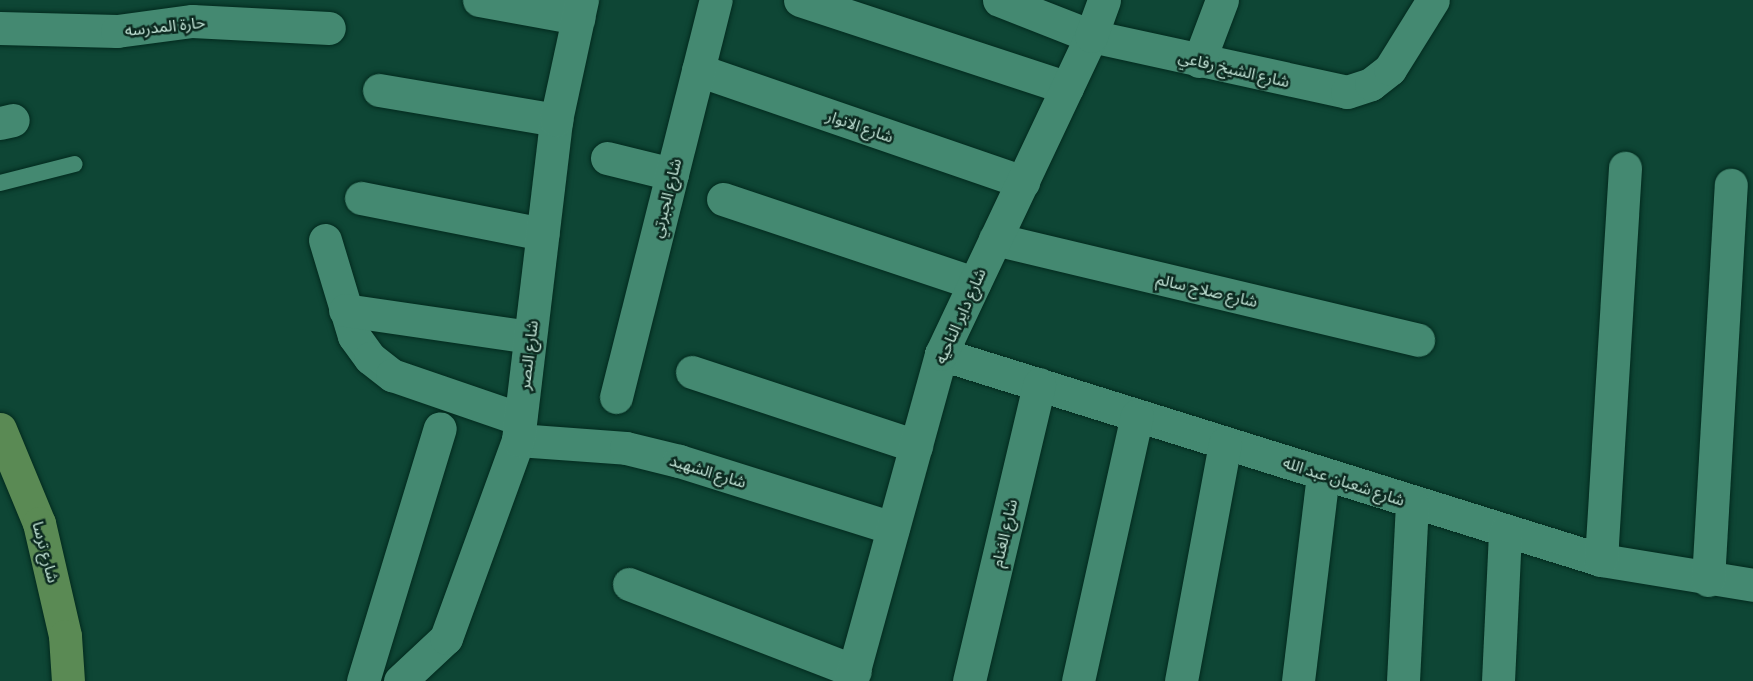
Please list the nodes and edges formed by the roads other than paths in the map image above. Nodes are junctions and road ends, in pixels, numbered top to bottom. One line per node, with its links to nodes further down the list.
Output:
1 (479, 0): 8 (street)
2 (716, 0): 13 (street, شارع الجبرتي)
3 (800, 0): 14 (street)
4 (1104, 0): 11 (street, شارع داير الناحيه)
5 (1222, 0): 12 (street)
6 (1433, 0): 12 (street, شارع الشيخ رفاعي)
7 (1008, 2): 11 (street, شارع الشيخ رفاعي)
8 (580, 9): 16 (street, شارع النصر)
9 (0, 28): 10 (street, حارة المدرسه)
10 (329, 28)
11 (1091, 36): 12 (street, شارع الشيخ رفاعي); 14 (street, شارع داير الناحيه)
12 (1199, 61)
13 (698, 70): 20 (street, شارع الجبرتي); 21 (street, شارع الانوار)
14 (1067, 88): 21 (street, شارع داير الناحيه)
15 (379, 90): 16 (street)
16 (556, 120): 26 (street, شارع النصر)
17 (607, 158): 20 (street)
18 (75, 164): 22 (lane)
19 (1625, 168): 47 (street)
20 (672, 174): 36 (street, شارع الجبرتي)
21 (1023, 182): 27 (street, شارع داير الناحيه)
22 (0, 183)
23 (1731, 186): 48 (street)
24 (362, 198): 26 (street)
25 (723, 199): 29 (street)
26 (542, 234): 31 (street, شارع النصر)
27 (995, 239): 29 (street, شارع داير الناحيه); 32 (street, شارع صلاح سالم)
28 (325, 240): 30 (street, شارع الشهيد)
29 (974, 283): 33 (street, شارع داير الناحيه)
30 (345, 310): 31 (street); 40 (street, شارع الشهيد)
31 (530, 337): 40 (street, شارع النصر)
32 (1418, 340)
33 (941, 354): 35 (street, شارع شعبان عبد الله); 42 (street, شارع داير الناحيه)
34 (692, 372): 42 (street)
35 (1039, 384): 37 (street, شارع شعبان عبد الله); 55 (street, شارع الغنام)
36 (616, 397)
37 (1137, 415): 41 (street, شارع شعبان عبد الله); 56 (street)
38 (440, 428): 54 (street)
39 (0, 429): 53 (main road, شارع ترسا)
40 (519, 429): 45 (street, شارع الشهيد); 52 (street, شارع النصر)
41 (1225, 443): 43 (street, شارع شعبان عبد الله); 57 (street)
42 (916, 446): 45 (street, شارع داير الناحيه)
43 (1323, 474): 44 (street, شارع شعبان عبد الله); 58 (street)
44 (1412, 503): 46 (street, شارع شعبان عبد الله); 59 (street)
45 (893, 528): 51 (street, شارع داير الناحيه)
46 (1504, 532): 47 (street, شارع شعبان عبد الله); 60 (street)
47 (1601, 560): 48 (street, شارع شعبان عبد الله)
48 (1708, 580): 50 (street, شارع شعبان عبد الله)
49 (629, 584): 51 (street)
50 (1753, 585)
51 (853, 676)
52 (410, 679)
53 (68, 681)
54 (363, 681)
55 (969, 681)
56 (1078, 681)
57 (1181, 681)
58 (1298, 681)
59 (1403, 681)
60 (1498, 681)

